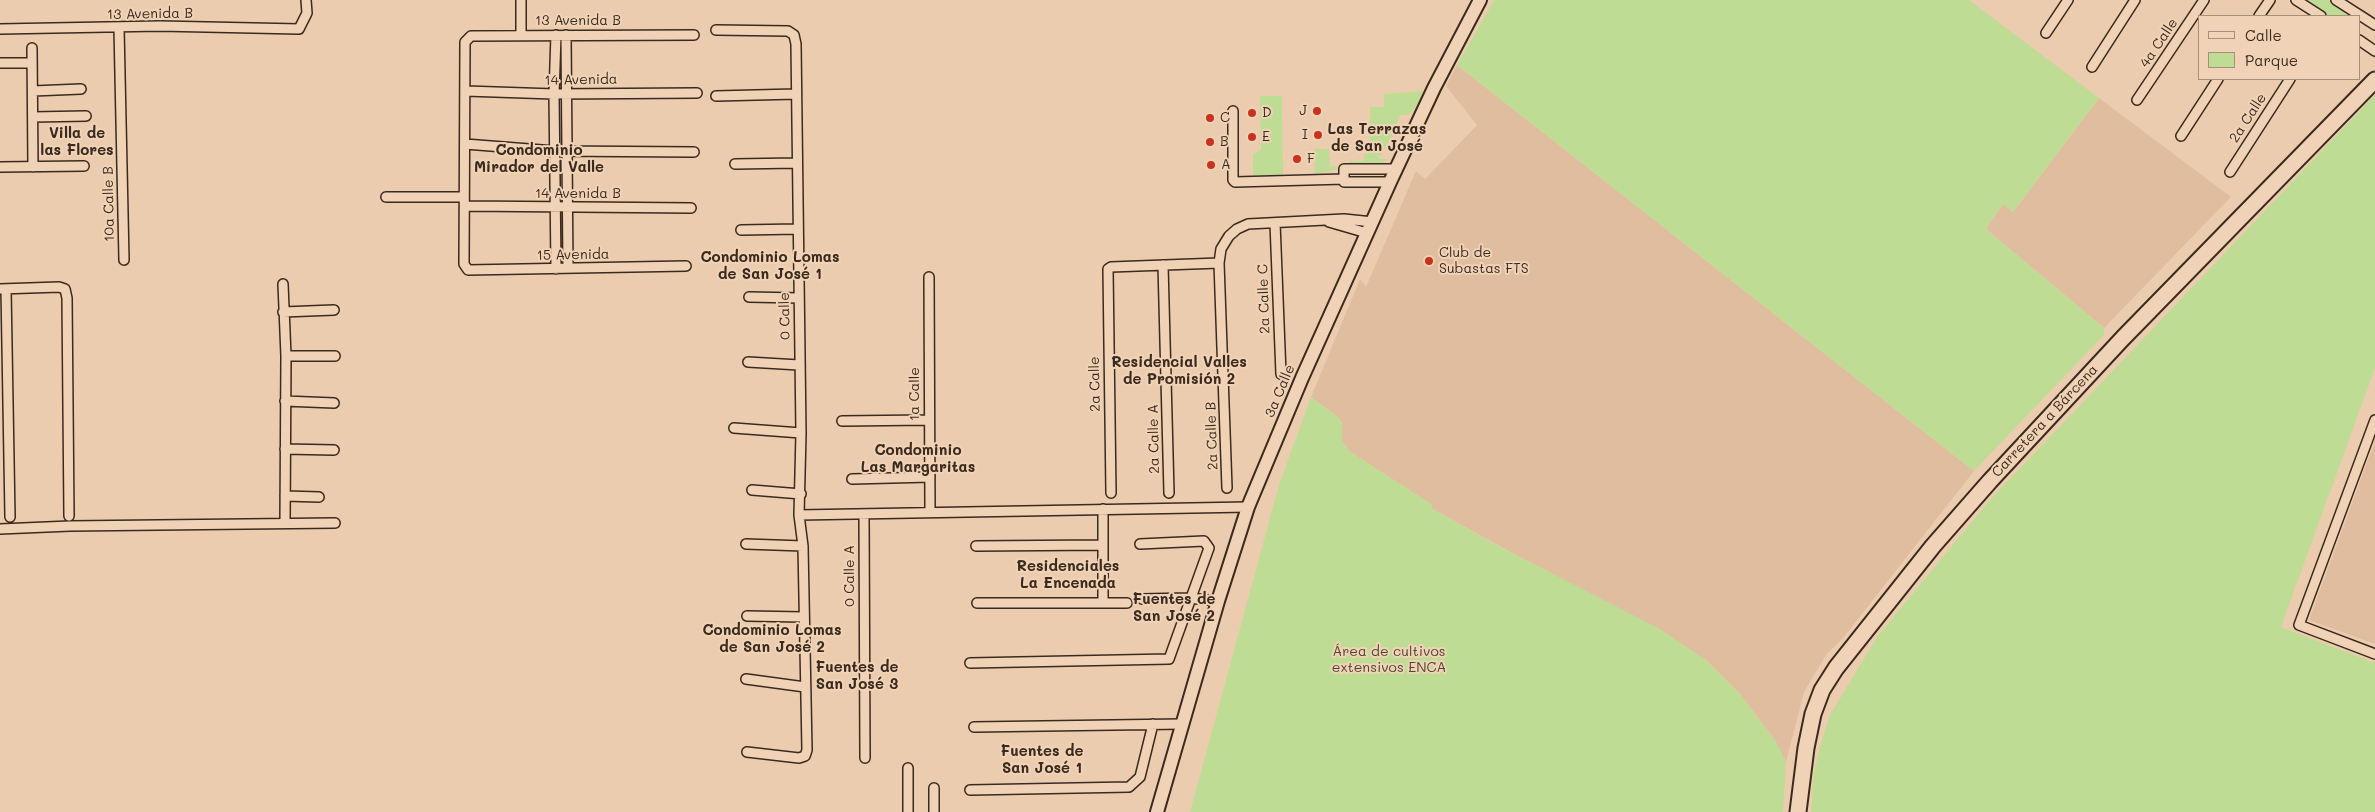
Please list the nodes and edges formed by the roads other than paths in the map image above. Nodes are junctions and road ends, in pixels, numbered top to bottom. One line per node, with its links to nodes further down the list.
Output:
1 (306, 0): 15 (street, 13 Avenida B)
2 (521, 0): 19 (street)
3 (1480, 0): 54 (main road, 3a Calle)
4 (2068, 0): 18 (street)
5 (2135, 0): 28 (street)
6 (2204, 0): 40 (street, 4a Calle)
7 (2270, 0): 10 (street)
8 (2296, 0): 11 (street)
9 (2336, 0): 12 (street)
10 (2260, 15)
11 (2319, 15)
12 (2359, 15)
13 (2360, 15): 14 (street)
14 (2375, 25)
15 (119, 28): 16 (street, 13 Avenida B); 67 (street, 10a Calle B)
16 (0, 29)
17 (716, 30): 38 (street, 0 Calle)
18 (2046, 33)
19 (521, 35): 20 (street, 13 Avenida B); 34 (street, 13 Avenida B)
20 (556, 35): 21 (street, 13 Avenida B); 37 (street)
21 (566, 35): 22 (street, 13 Avenida B); 35 (street)
22 (694, 35)
23 (2360, 41): 25 (street)
24 (32, 48): 27 (street)
25 (2375, 51)
26 (0, 63): 27 (street)
27 (32, 63): 33 (street)
28 (2092, 68)
29 (2217, 80): 44 (street)
30 (2289, 80): 55 (street, 2a Calle)
31 (2375, 80): 141 (main road, Carretera a Bárcena)
32 (81, 90): 33 (street)
33 (32, 91): 43 (street)
34 (466, 91): 37 (street, 14 Avenida); 45 (street)
35 (567, 93): 36 (street, 14 Avenida); 37 (street, 14 Avenida); 47 (street)
36 (697, 93)
37 (554, 94): 46 (street)
38 (796, 94): 39 (street); 49 (street, 0 Calle)
39 (716, 96)
40 (2137, 100)
41 (1234, 111): 56 (street)
42 (86, 116): 43 (street)
43 (33, 117): 53 (street)
44 (2181, 136)
45 (465, 144): 46 (street); 59 (street)
46 (555, 150): 47 (street); 61 (street)
47 (567, 150): 48 (street); 60 (street)
48 (694, 152)
49 (796, 163): 50 (street); 65 (street, 0 Calle)
50 (735, 164)
51 (84, 166): 53 (street)
52 (0, 167): 53 (street)
53 (33, 167)
54 (1397, 169): 56 (street); 57 (main road, 3a Calle)
55 (2230, 172)
56 (1344, 180): 57 (street)
57 (1390, 182): 64 (main road, 3a Calle)
58 (386, 197): 59 (street, 14 Avenida B)
59 (465, 201): 61 (street, 14 Avenida B); 71 (street, 15 Avenida)
60 (567, 207): 61 (street, 14 Avenida B); 62 (street, 14 Avenida B); 72 (street)
61 (556, 208): 71 (street)
62 (691, 208)
63 (1275, 223): 64 (street, 2a Calle B); 68 (street, 2a Calle B); 84 (street, 2a Calle C)
64 (1370, 227): 103 (main road, 3a Calle)
65 (798, 229): 66 (street); 77 (street, 0 Calle)
66 (741, 230)
67 (124, 260)
68 (1219, 264): 69 (street); 96 (street, 2a Calle B)
69 (1163, 265): 98 (street, 2a Calle); 99 (street, 2a Calle A)
70 (686, 266): 72 (street, 15 Avenida)
71 (556, 268): 72 (street, 15 Avenida)
72 (568, 268)
73 (929, 277): 87 (street, 1a Calle)
74 (283, 284): 79 (street)
75 (3, 289): 108 (street); 109 (street)
76 (749, 297): 77 (street)
77 (799, 298): 83 (street, 0 Calle)
78 (334, 310): 79 (street)
79 (283, 312): 80 (street)
80 (286, 356): 81 (street); 85 (street)
81 (335, 356)
82 (748, 362): 83 (street)
83 (799, 365): 91 (street, 0 Calle)
84 (1281, 374)
85 (285, 401): 86 (street); 92 (street)
86 (334, 403)
87 (928, 420): 89 (street); 94 (street, 1a Calle)
88 (2375, 420): 126 (street)
89 (842, 422)
90 (734, 428): 91 (street)
91 (801, 433): 100 (street, 0 Calle)
92 (285, 450): 93 (street); 101 (street)
93 (334, 450)
94 (930, 477): 95 (street); 105 (street, 1a Calle)
95 (852, 479)
96 (1227, 488)
97 (752, 490): 100 (street)
98 (1111, 493)
99 (1169, 493)
100 (801, 494): 107 (street, 0 Calle)
101 (285, 496): 102 (street); 110 (street)
102 (319, 497)
103 (1248, 507): 104 (street); 120 (main road, 3a Calle)
104 (1103, 509): 105 (street); 115 (street)
105 (930, 511): 106 (street)
106 (864, 514): 107 (street); 134 (street, 0 Calle A)
107 (799, 515): 116 (street, 0 Calle)
108 (69, 516)
109 (10, 517)
110 (284, 522): 111 (street); 112 (street)
111 (335, 523)
112 (0, 530)
113 (746, 544): 116 (street)
114 (1140, 544): 118 (street)
115 (1103, 545): 117 (street); 121 (street)
116 (803, 546): 125 (street, 0 Calle)
117 (976, 546)
118 (1189, 598): 119 (street); 120 (street); 127 (street)
119 (1142, 599)
120 (1218, 601): 131 (main road, 3a Calle)
121 (1103, 602): 122 (street); 123 (street)
122 (1127, 602)
123 (977, 603)
124 (746, 616): 125 (street)
125 (803, 617): 129 (street, 0 Calle)
126 (2375, 654)
127 (970, 663)
128 (746, 679): 129 (street)
129 (805, 687): 133 (street, 0 Calle)
130 (1153, 724): 131 (street); 132 (street); 137 (street)
131 (1182, 724): 140 (main road, 3a Calle)
132 (974, 727)
133 (747, 752)
134 (865, 758)
135 (908, 768): 138 (street)
136 (934, 788): 139 (street)
137 (970, 790)
138 (908, 812)
139 (934, 812)
140 (1157, 812)
141 (1798, 812)

